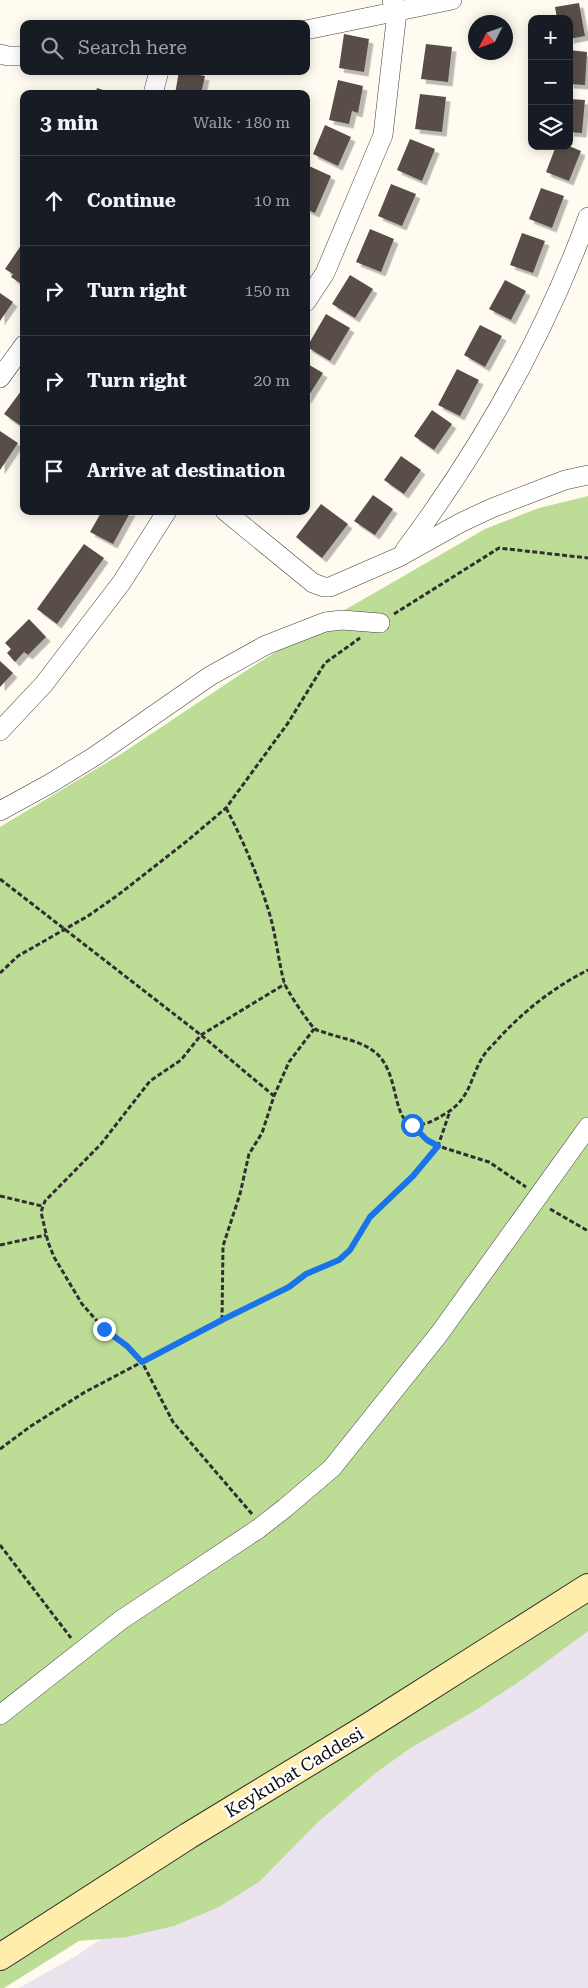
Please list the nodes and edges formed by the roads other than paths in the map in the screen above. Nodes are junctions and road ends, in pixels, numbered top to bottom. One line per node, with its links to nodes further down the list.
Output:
1 (452, 0): 2 (street)
2 (394, 6): 3 (street); 9 (street)
3 (310, 29)
4 (0, 54): 5 (street)
5 (20, 56)
6 (158, 75): 7 (street)
7 (154, 90)
8 (588, 217): 15 (street)
9 (310, 296)
10 (20, 357): 11 (street)
11 (0, 378)
12 (588, 475): 15 (street)
13 (164, 515): 17 (street)
14 (230, 515): 15 (street)
15 (399, 557)
16 (380, 623): 18 (street)
17 (0, 731)
18 (0, 811)
19 (588, 1127): 21 (street)
20 (588, 1587): 22 (street, Keykubat Caddesi)
21 (0, 1715)
22 (0, 1957)

